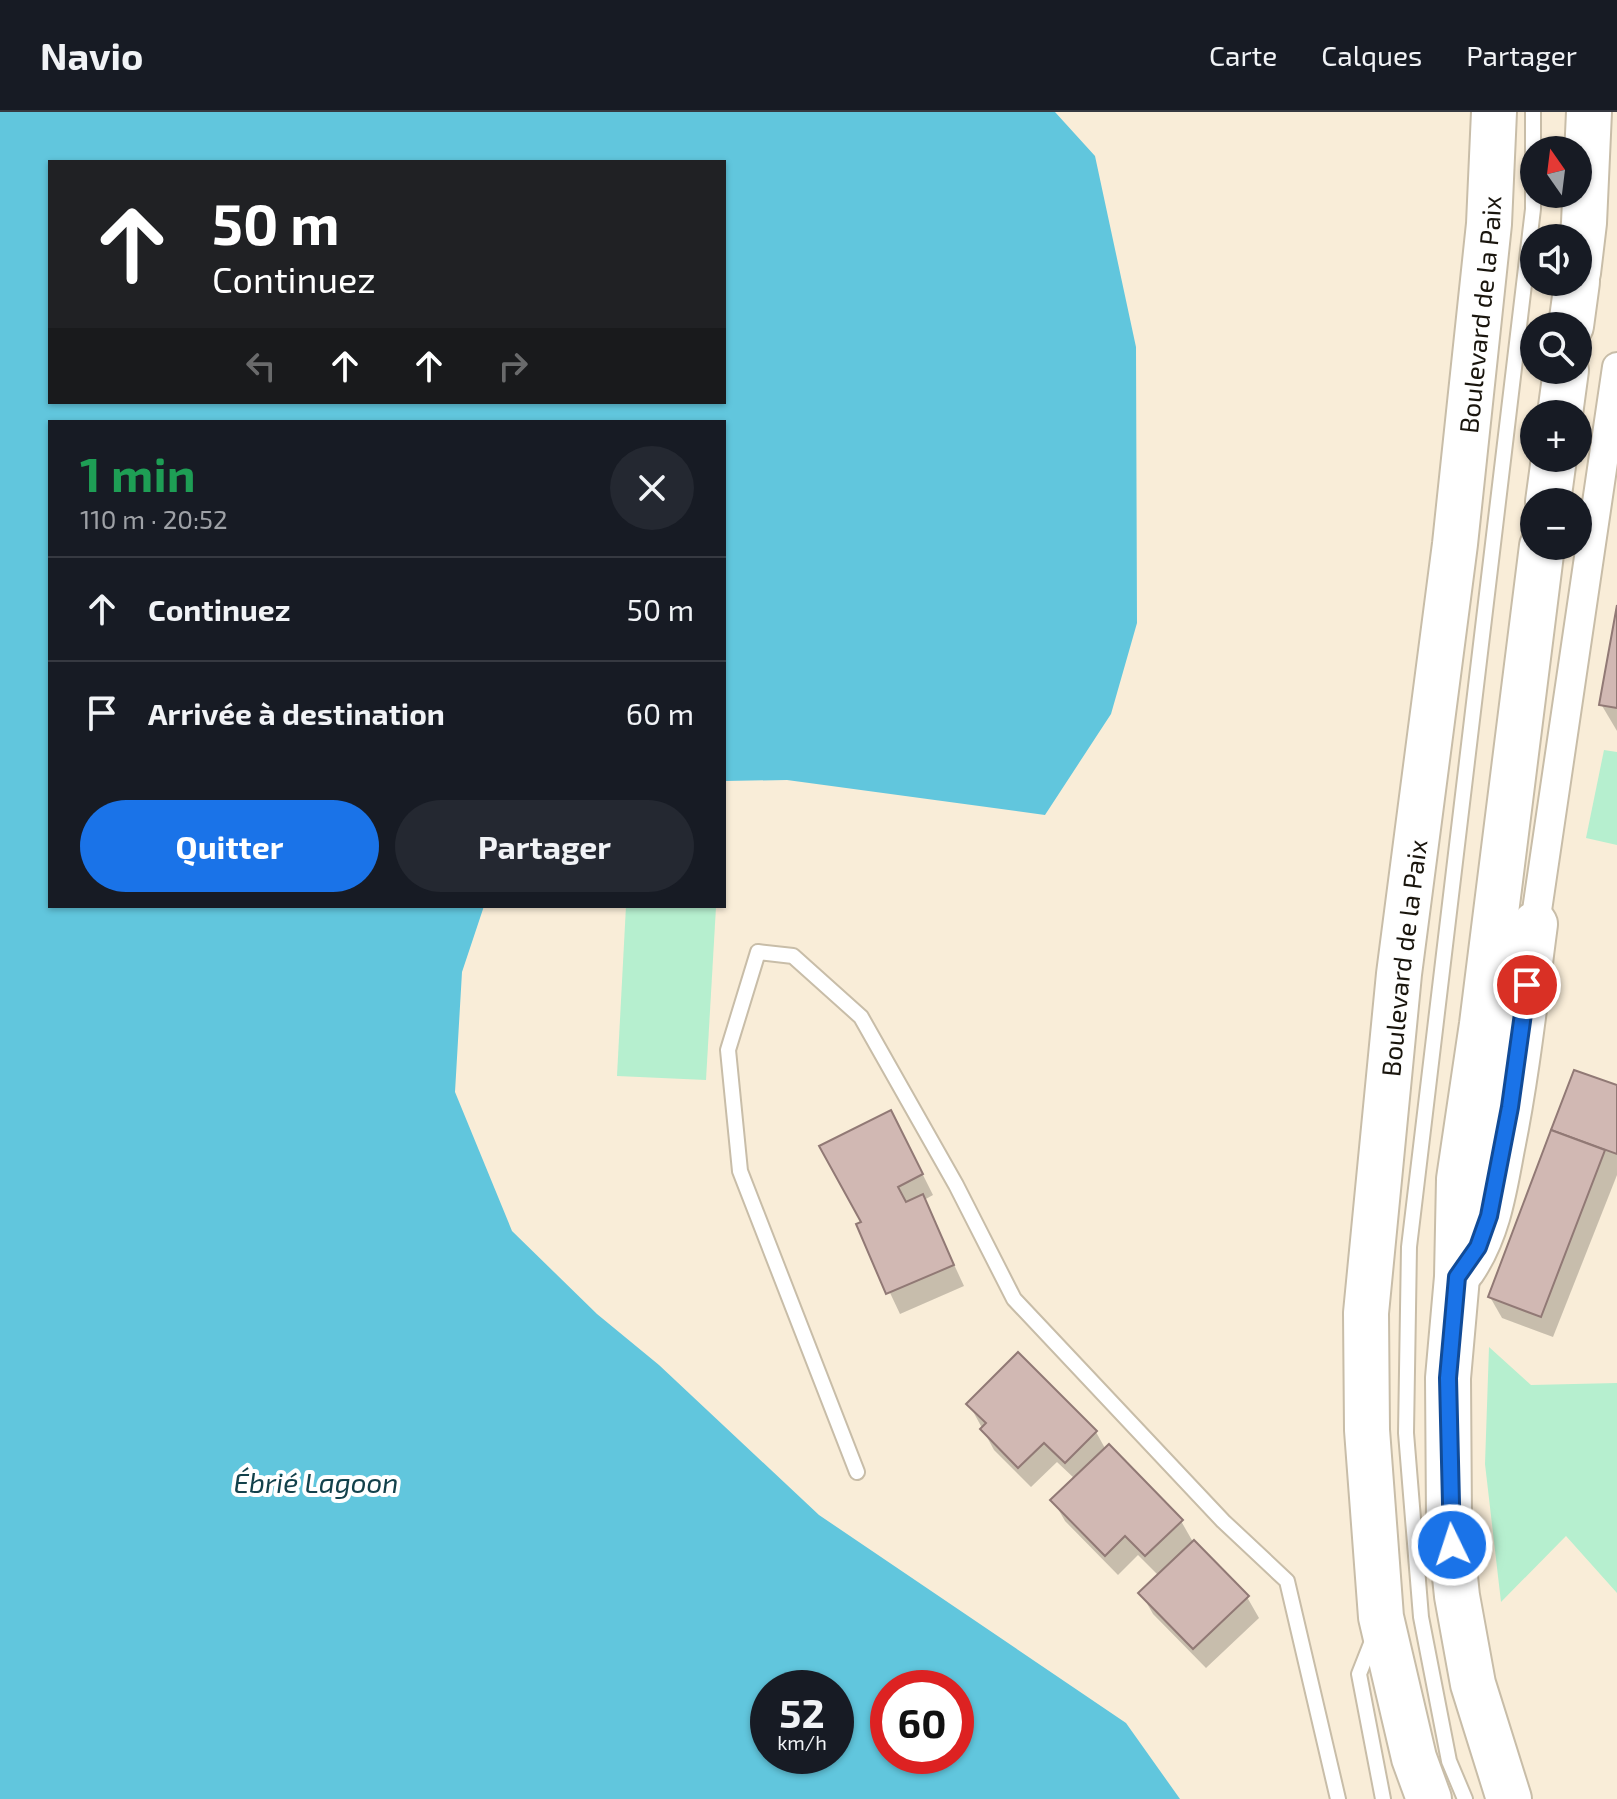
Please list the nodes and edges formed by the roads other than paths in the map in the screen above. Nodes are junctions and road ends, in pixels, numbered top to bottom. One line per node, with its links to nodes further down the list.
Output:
1 (1494, 112): 10 (main road, Boulevard de la Paix)
2 (1533, 112): 14 (lane, Boulevard de la Paix)
3 (1589, 112): 4 (main road)
4 (1584, 224)
5 (1617, 367): 7 (street)
6 (1540, 560): 8 (main road)
7 (1535, 924): 8 (main road)
8 (1457, 1277): 15 (main road)
9 (857, 1472): 11 (lane)
10 (1381, 1617): 12 (lane); 13 (main road, Boulevard de la Paix)
11 (1338, 1799)
12 (1383, 1799)
13 (1429, 1799)
14 (1465, 1799)
15 (1509, 1799)

